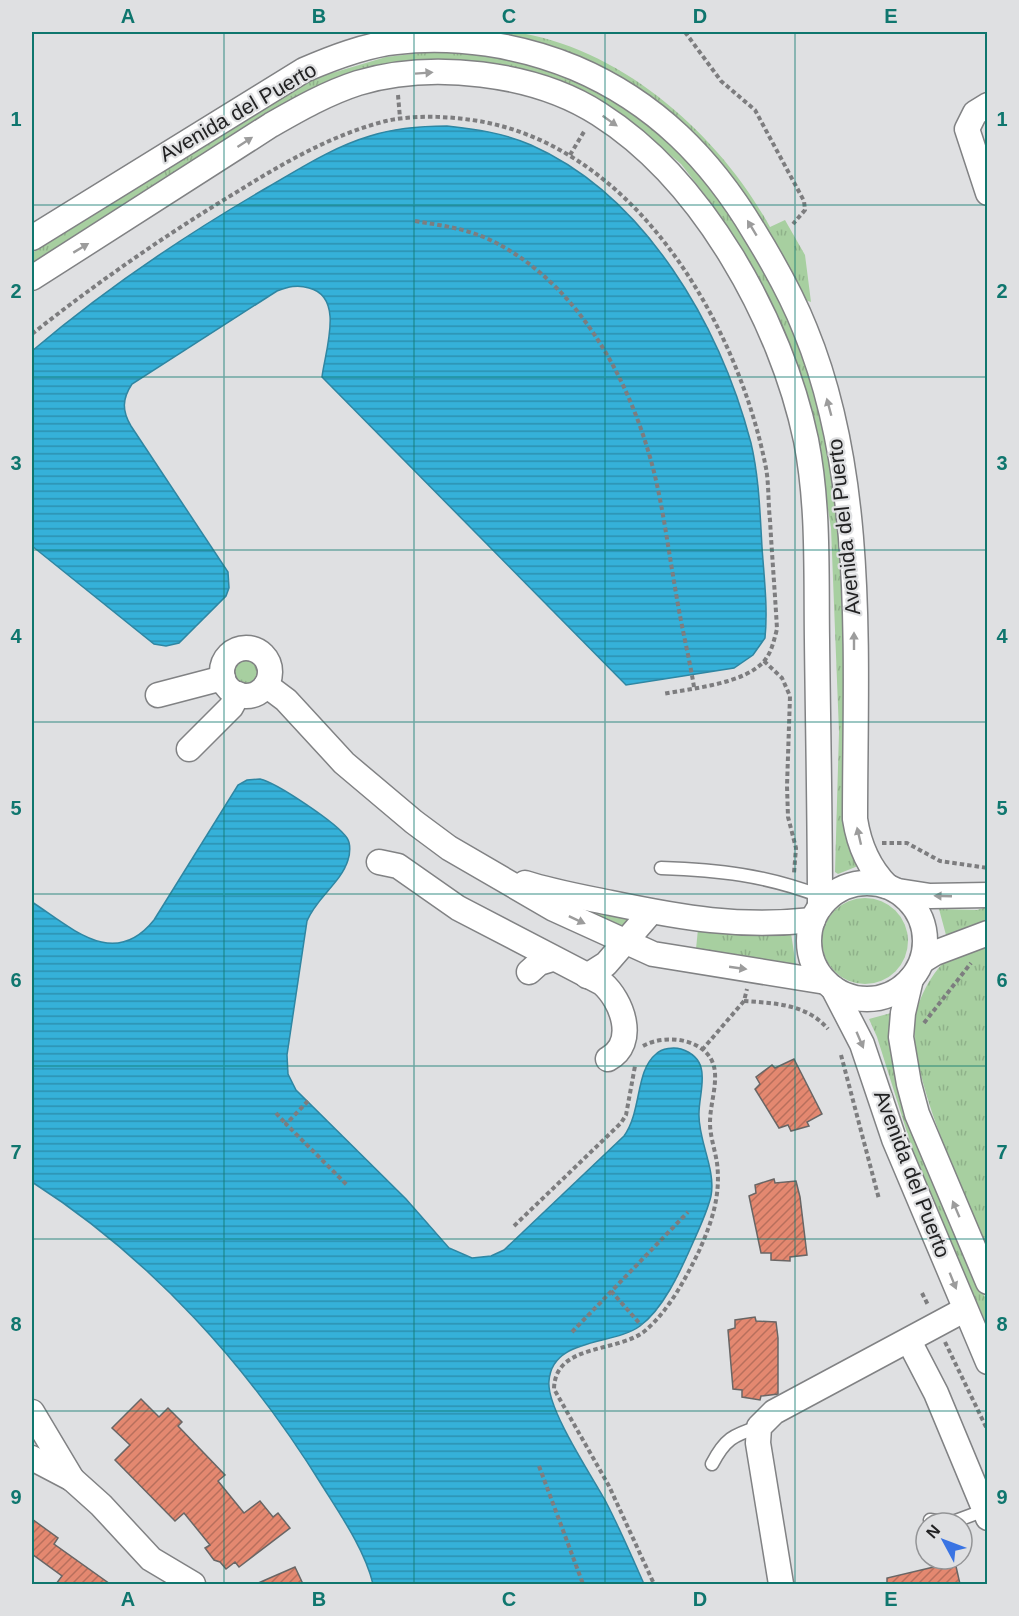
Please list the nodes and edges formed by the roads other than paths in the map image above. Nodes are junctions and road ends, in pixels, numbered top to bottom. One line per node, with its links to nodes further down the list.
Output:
1 (987, 105): 2 (street)
2 (987, 193)
3 (32, 238): 12 (street, Avenida del Puerto, one-way to 3)
4 (32, 278): 14 (street, Avenida del Puerto, one-way to 14)
5 (231, 686): 6 (street); 6 (street); 7 (street); 8 (street)
6 (266, 686): 11 (street)
7 (158, 695)
8 (189, 749)
9 (379, 862): 18 (street)
10 (661, 868): 14 (lane)
11 (488, 872): 15 (street); 17 (street, one-way to 17)
12 (893, 889): 13 (street, one-way to 12); 14 (street); 19 (street)
13 (987, 895)
14 (818, 908): 15 (street); 22 (street)
15 (651, 912): 17 (street)
16 (987, 933): 19 (street)
17 (633, 947): 21 (street); 22 (street, one-way to 22); 23 (street)
18 (552, 958): 20 (street); 21 (street)
19 (917, 970): 22 (street); 25 (street, Avenida del Puerto, one-way to 19)
20 (529, 972)
21 (587, 976): 23 (street)
22 (830, 985): 26 (street, Avenida del Puerto, one-way to 26)
23 (613, 993): 24 (street)
24 (608, 1059)
25 (987, 1282)
26 (964, 1310): 27 (street); 28 (street, Avenida del Puerto)
27 (909, 1341): 30 (street); 34 (street)
28 (987, 1362)
29 (32, 1412): 33 (street)
30 (759, 1427): 32 (lane); 38 (street)
31 (32, 1458): 33 (street)
32 (712, 1464)
33 (72, 1479): 35 (street)
34 (986, 1514)
35 (151, 1559): 36 (street); 37 (street)
36 (159, 1584)
37 (193, 1584)
38 (782, 1584)

